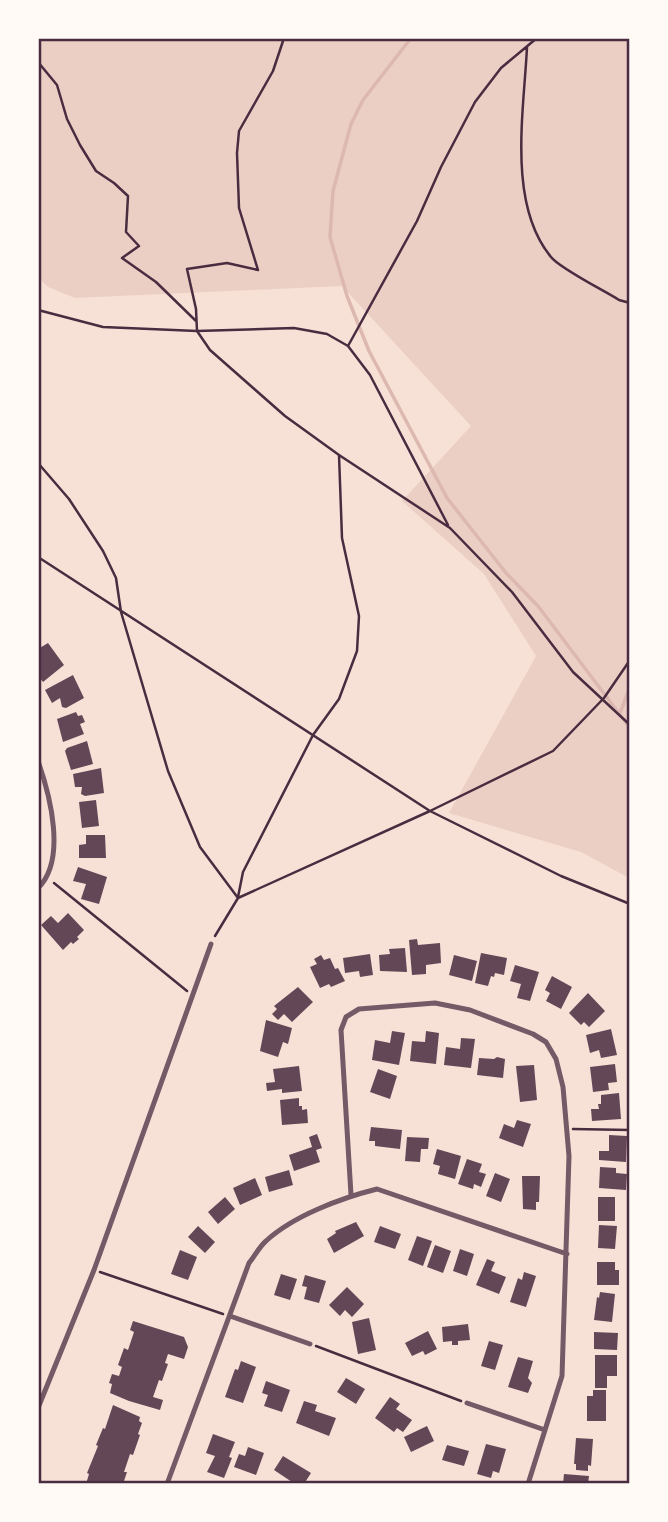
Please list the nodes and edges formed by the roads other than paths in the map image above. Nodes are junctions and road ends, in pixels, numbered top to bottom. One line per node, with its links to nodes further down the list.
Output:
1 (38, 761): 2 (street)
2 (38, 888)
3 (211, 944): 9 (street)
4 (352, 1195): 5 (street); 5 (street); 6 (street)
5 (567, 1254): 10 (street)
6 (230, 1316): 7 (street); 11 (street)
7 (310, 1343)
8 (467, 1403): 10 (street)
9 (38, 1408)
10 (545, 1430): 12 (street)
11 (167, 1483)
12 (528, 1483)

